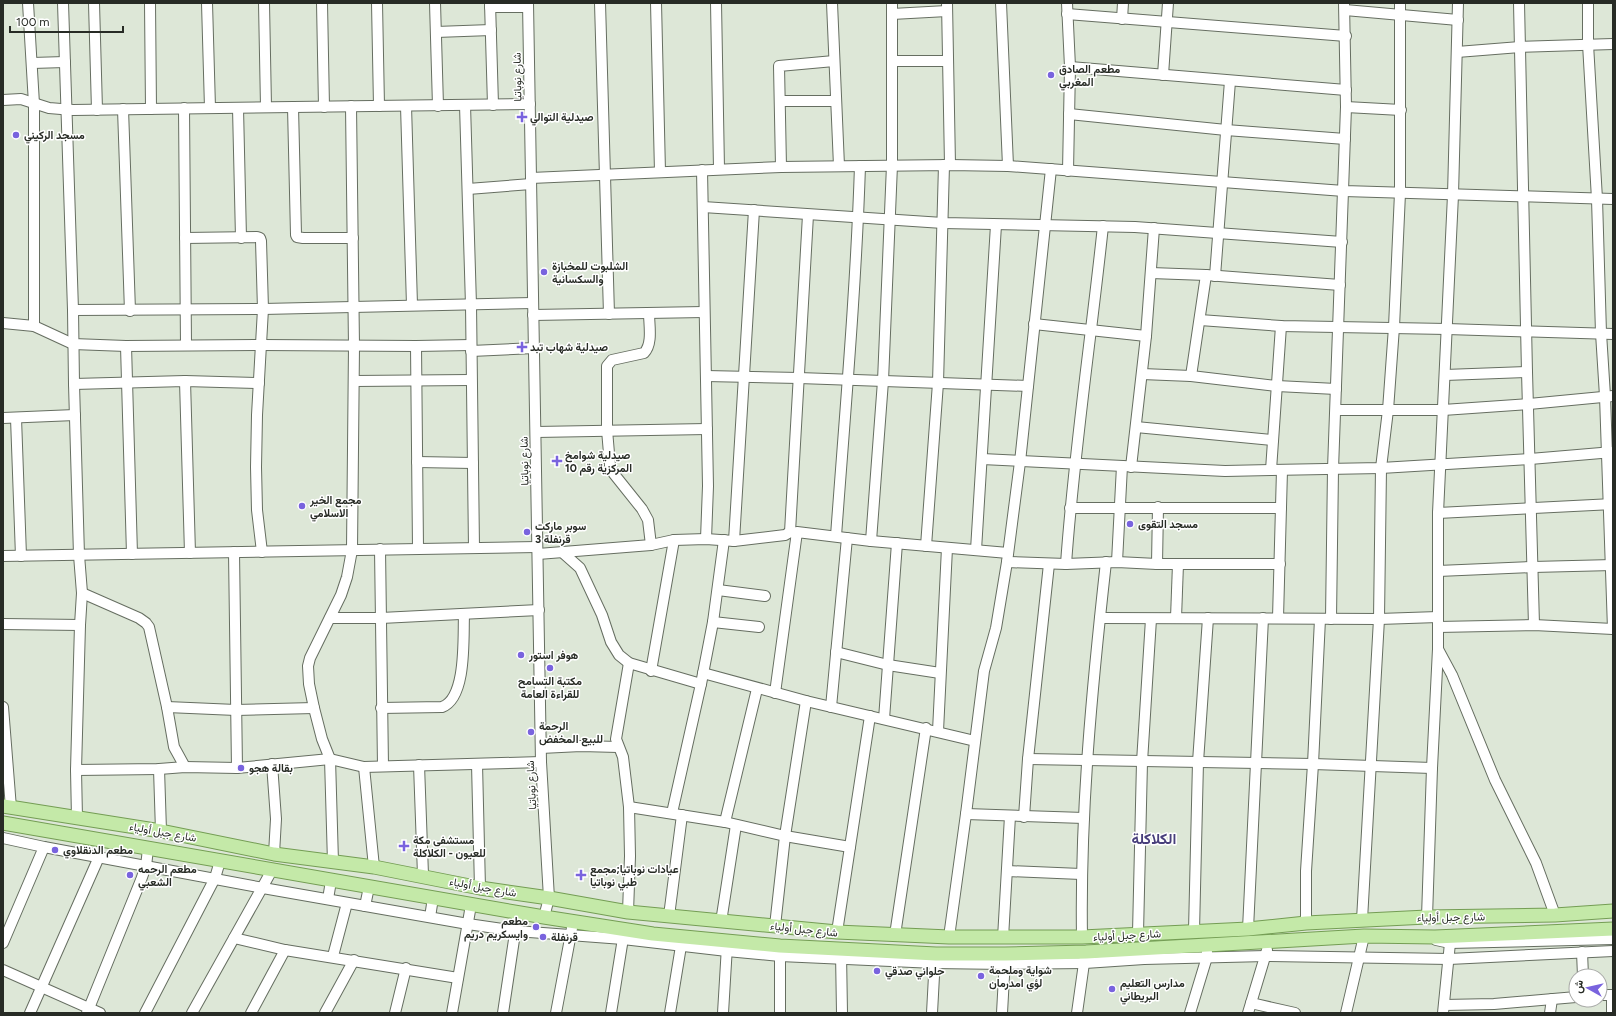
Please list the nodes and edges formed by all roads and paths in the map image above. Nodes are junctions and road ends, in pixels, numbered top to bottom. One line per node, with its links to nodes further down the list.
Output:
1 (28, 3): 44 (street)
2 (63, 3): 43 (street)
3 (94, 3): 70 (street)
4 (150, 3): 68 (street)
5 (207, 3): 65 (street)
6 (264, 3): 60 (street)
7 (322, 3): 62 (street)
8 (377, 3): 57 (street)
9 (435, 3): 34 (street)
10 (600, 3): 86 (street)
11 (656, 3): 85 (street)
12 (716, 3): 81 (street)
13 (832, 3): 40 (street)
14 (892, 3): 27 (street)
15 (1001, 3): 79 (street)
16 (1067, 3): 28 (street)
17 (1123, 3): 30 (street)
18 (1168, 3): 32 (street)
19 (1400, 3): 29 (street)
20 (1458, 3): 31 (street)
21 (1519, 3): 38 (street)
22 (1588, 3): 36 (street)
23 (490, 5): 24 (street); 33 (street)
24 (528, 5): 53 (street, شارع نوباتيا)
25 (1344, 6): 29 (street); 35 (street)
26 (947, 7): 27 (street); 42 (street)
27 (892, 14): 41 (street)
28 (1067, 14): 30 (street); 45 (street)
29 (1400, 15): 31 (street); 71 (street)
30 (1122, 19): 32 (street)
31 (1458, 20): 39 (street)
32 (1166, 22): 35 (street); 46 (street)
33 (491, 30): 34 (street); 55 (street)
34 (436, 32): 59 (street)
35 (1346, 36): 48 (street)
36 (1588, 44): 37 (street); 38 (street); 94 (street)
37 (1613, 44)
38 (1520, 47): 39 (street); 93 (street)
39 (1457, 52): 92 (street)
40 (834, 61): 50 (street); 51 (street)
41 (892, 61): 42 (street); 75 (street)
42 (948, 61): 76 (street)
43 (65, 62): 44 (street); 69 (street)
44 (32, 63): 52 (street)
45 (1070, 67): 46 (street); 72 (street)
46 (1163, 75): 47 (street)
47 (1230, 81): 48 (street); 73 (street)
48 (1346, 90): 63 (street)
49 (3, 100): 52 (street)
50 (780, 101): 51 (street); 80 (street)
51 (836, 101): 77 (street)
52 (34, 104): 69 (street); 129 (street)
53 (530, 104): 55 (street); 87 (street, شارع نوباتيا)
54 (465, 105): 55 (street); 59 (street); 89 (street)
55 (493, 105)
56 (351, 106): 57 (street); 62 (street); 109 (street)
57 (379, 106): 58 (street)
58 (406, 106): 59 (street); 115 (street)
59 (438, 106)
60 (266, 107): 61 (street); 66 (street)
61 (293, 107): 62 (street); 109 (street)
62 (324, 107)
63 (1346, 107): 71 (street); 74 (street)
64 (184, 108): 65 (street); 68 (street); 107 (street)
65 (210, 108): 66 (street)
66 (238, 108): 108 (street)
67 (123, 109): 68 (street); 70 (street); 120 (street)
68 (151, 109)
69 (66, 110): 70 (street); 119 (street)
70 (97, 110)
71 (1401, 110): 91 (street)
72 (1069, 114): 73 (street); 84 (street)
73 (1226, 130): 74 (street); 88 (street)
74 (1345, 139): 90 (street)
75 (892, 165): 76 (street); 78 (street); 100 (street)
76 (947, 165): 79 (street); 101 (street)
77 (839, 166): 78 (street); 80 (street)
78 (860, 166): 99 (street)
79 (1008, 166): 82 (street)
80 (781, 167): 81 (street)
81 (719, 169): 83 (street)
82 (1051, 169): 84 (street); 103 (street)
83 (702, 170): 85 (street); 96 (street)
84 (1068, 171): 88 (street)
85 (660, 172): 86 (street)
86 (605, 175): 87 (street); 124 (street)
87 (531, 181): 89 (street); 114 (street, شارع نوباتيا)
88 (1222, 182): 90 (street); 106 (street)
89 (468, 189): 116 (street)
90 (1344, 191): 91 (street); 110 (street)
91 (1400, 193): 92 (street); 132 (street)
92 (1453, 195): 93 (street); 133 (street)
93 (1524, 196): 94 (street); 135 (street)
94 (1597, 199): 95 (street); 136 (street)
95 (1613, 199)
96 (703, 207): 97 (street); 122 (street)
97 (754, 210): 98 (street); 151 (street)
98 (808, 215): 99 (street); 153 (street)
99 (858, 218): 100 (street); 156 (street)
100 (888, 220): 101 (street); 159 (street)
101 (944, 223): 102 (street); 162 (street)
102 (996, 225): 103 (street); 164 (street)
103 (1045, 225): 104 (street); 128 (street)
104 (1104, 226): 105 (street); 134 (street)
105 (1154, 228): 106 (street); 111 (street)
106 (1218, 233): 110 (street); 112 (street)
107 (185, 238): 108 (street); 121 (street)
108 (241, 238): 118 (street)
109 (353, 238): 117 (street)
110 (1342, 242): 113 (street)
111 (1151, 273): 112 (street); 138 (street)
112 (1210, 275): 113 (street); 126 (street)
113 (1340, 285): 131 (street)
114 (533, 303): 116 (street); 125 (street, شارع نوباتيا)
115 (412, 305): 116 (street); 117 (street)
116 (471, 305): 145 (street)
117 (354, 307): 118 (street); 143 (street)
118 (263, 309): 121 (street); 141 (street)
119 (73, 310): 120 (street); 139 (street)
120 (130, 310): 121 (street)
121 (187, 310): 140 (street)
122 (704, 312): 123 (street); 150 (street)
123 (648, 313): 124 (street); 178 (street)
124 (608, 314): 125 (street)
125 (534, 315): 146 (street, شارع نوباتيا)
126 (1200, 320): 130 (street); 152 (street)
127 (3, 323): 129 (street)
128 (1034, 324): 134 (street); 165 (street)
129 (34, 326): 139 (street)
130 (1281, 326): 131 (street); 166 (street)
131 (1338, 326): 132 (street); 167 (street)
132 (1394, 327): 133 (street); 171 (street)
133 (1447, 328): 135 (street); 149 (street)
134 (1092, 331): 138 (street); 187 (street)
135 (1526, 332): 136 (street); 147 (street)
136 (1601, 333): 137 (street); 168 (street)
137 (1613, 334)
138 (1146, 336): 148 (street)
139 (73, 344): 142 (street); 163 (street)
140 (186, 345): 141 (street); 142 (street)
141 (262, 345): 143 (street); 161 (street)
142 (126, 346): 160 (street)
143 (354, 346): 144 (street); 158 (street)
144 (416, 346): 145 (street); 154 (street)
145 (471, 348): 146 (street); 155 (street)
146 (534, 348): 179 (street, شارع نوباتيا)
147 (1527, 372): 149 (street); 169 (street)
148 (1142, 374): 152 (street); 176 (street)
149 (1445, 375): 172 (street)
150 (706, 376): 151 (street); 177 (street)
151 (744, 376): 153 (street); 206 (street)
152 (1191, 376): 166 (street)
153 (799, 378): 156 (street); 201 (street)
154 (417, 380): 155 (street); 158 (street); 184 (street)
155 (471, 380): 186 (street)
156 (848, 380): 159 (street); 202 (street)
157 (185, 381): 160 (street); 161 (street); 221 (street)
158 (354, 381): 215 (street)
159 (883, 381): 162 (street); 207 (street)
160 (127, 383): 163 (street); 222 (street)
161 (259, 383): 219 (street)
162 (938, 383): 164 (street); 210 (street)
163 (74, 384): 173 (street)
164 (986, 385): 165 (street); 182 (street)
165 (1028, 386): 185 (street)
166 (1277, 386): 167 (street); 180 (street)
167 (1336, 389): 170 (street)
168 (1609, 396): 169 (street); 181 (street)
169 (1529, 404): 172 (street); 183 (street)
170 (1336, 410): 171 (street); 191 (street)
171 (1388, 410): 172 (street); 190 (street)
172 (1443, 410): 188 (street)
173 (75, 415): 175 (street); 223 (street)
174 (3, 418): 175 (street)
175 (16, 418): 225 (street)
176 (1136, 427): 180 (street); 189 (street)
177 (707, 429): 178 (street); 204 (street)
178 (607, 430): 179 (street); 209 (street)
179 (536, 432): 216 (street, شارع نوباتيا)
180 (1272, 440): 192 (street)
181 (1610, 452): 183 (street); 194 (street)
182 (982, 459): 185 (street); 217 (street)
183 (1530, 459): 188 (street); 199 (street)
184 (417, 462): 186 (street); 211 (street)
185 (1020, 462): 187 (street); 226 (street)
186 (472, 463): 212 (street)
187 (1076, 463): 189 (street); 196 (street)
188 (1440, 465): 190 (street); 200 (street)
189 (1127, 466): 192 (street); 197 (street)
190 (1381, 468): 191 (street); 251 (street)
191 (1333, 469): 193 (street); 250 (street)
192 (1271, 470): 193 (street)
193 (1282, 470): 198 (street)
194 (1611, 504): 199 (street); 233 (street)
195 (1158, 507): 197 (street); 198 (street); 230 (street)
196 (1070, 508): 197 (street); 229 (street)
197 (1120, 508): 227 (street)
198 (1281, 508): 232 (street)
199 (1531, 509): 200 (street); 234 (street)
200 (1438, 513): 235 (street)
201 (793, 532): 202 (street); 206 (street); 268 (street)
202 (836, 536): 203 (street)
203 (847, 538): 207 (street); 260 (street)
204 (706, 539): 205 (street); 206 (street)
205 (674, 540): 209 (street); 263 (street)
206 (729, 540): 236 (street)
207 (871, 541): 208 (street)
208 (897, 543): 210 (street); 262 (street)
209 (651, 545): 220 (street)
210 (926, 546): 213 (street)
211 (418, 548): 212 (street); 214 (street)
212 (474, 548): 216 (street)
213 (947, 548): 217 (street); 265 (street)
214 (380, 549): 215 (street); 242 (street)
215 (352, 550): 219 (street); 241 (street)
216 (538, 550): 220 (street); 239 (street, شارع نوباتيا)
217 (976, 550): 226 (street)
218 (234, 552): 219 (street); 221 (street); 275 (street)
219 (262, 552)
220 (562, 552): 261 (street)
221 (190, 553): 222 (street)
222 (132, 554): 223 (street)
223 (79, 555): 225 (street); 237 (street)
224 (3, 556): 225 (street)
225 (21, 556)
226 (1008, 558): 228 (street); 280 (street)
227 (1112, 562): 229 (street); 230 (street); 243 (street)
228 (1049, 564): 229 (street); 285 (street)
229 (1066, 564)
230 (1157, 564): 231 (street)
231 (1178, 564): 232 (street); 244 (street)
232 (1280, 564): 247 (street)
233 (1612, 565): 234 (street); 258 (street)
234 (1533, 566): 235 (street); 256 (street)
235 (1438, 571): 253 (street)
236 (718, 590): 238 (street); 252 (street)
237 (82, 593): 255 (street); 271 (street)
238 (765, 596)
239 (539, 610): 240 (street); 282 (street, شارع نوباتيا)
240 (464, 615): 242 (street); 274 (street)
241 (330, 618): 242 (street); 273 (street)
242 (381, 618): 274 (street)
243 (1100, 618): 248 (street); 286 (street)
244 (1176, 618): 245 (street); 248 (street)
245 (1208, 618): 246 (street); 289 (street)
246 (1263, 618): 247 (street); 292 (street)
247 (1278, 618): 249 (street)
248 (1151, 619): 288 (street)
249 (1320, 619): 250 (street); 293 (street)
250 (1330, 619): 251 (street)
251 (1379, 619): 253 (street); 296 (street)
252 (713, 622): 257 (street); 264 (street)
253 (1438, 622): 256 (street); 259 (street)
254 (3, 624): 255 (street)
255 (80, 625): 302 (street)
256 (1534, 625): 258 (street)
257 (758, 628)
258 (1613, 629)
259 (1438, 649): 300 (street); 347 (street)
260 (836, 652): 262 (street); 272 (street)
261 (628, 663): 263 (street); 281 (street)
262 (888, 665): 265 (street); 277 (street)
263 (652, 671): 266 (street)
264 (703, 673): 266 (street); 267 (street)
265 (940, 673): 279 (street)
266 (701, 684): 305 (street)
267 (757, 689): 268 (street); 312 (street)
268 (775, 693): 269 (street)
269 (806, 701): 272 (street); 317 (street)
270 (3, 707): 283 (street)
271 (167, 707): 275 (street); 297 (street)
272 (831, 707): 276 (street)
273 (314, 708): 275 (street); 284 (street)
274 (382, 708): 295 (street)
275 (236, 710): 299 (street)
276 (870, 716): 277 (street); 320 (street)
277 (884, 719): 278 (street)
278 (926, 728): 279 (street); 366 (street)
279 (938, 731): 280 (street)
280 (975, 741): 306 (street)
281 (618, 747): 282 (street); 304 (street)
282 (541, 748): 287 (street, شارع نوباتيا)
283 (5, 752): 303 (street)
284 (330, 759): 290 (street); 298 (street); 326 (street)
285 (1028, 759): 286 (street); 309 (street)
286 (1087, 761): 288 (street); 311 (street)
287 (541, 762): 291 (street); 339 (street, شارع نوباتيا)
288 (1142, 762): 289 (street); 363 (street)
289 (1198, 762): 292 (street); 361 (street)
290 (272, 764): 299 (street); 323 (street)
291 (477, 764): 294 (street); 337 (street)
292 (1255, 764): 293 (street); 358 (street)
293 (1313, 764): 296 (street); 355 (street)
294 (419, 765): 295 (street); 332 (street)
295 (383, 766): 298 (street)
296 (1370, 766): 300 (street); 352 (street)
297 (185, 767): 299 (street); 301 (street)
298 (364, 767): 328 (street)
299 (237, 768)
300 (1432, 768): 350 (street)
301 (159, 769): 302 (street); 315 (street)
302 (76, 770): 310 (street)
303 (7, 807): 310 (main road, شارع جبل أولياء)
304 (629, 807): 305 (street); 345 (street)
305 (672, 813): 307 (street)
306 (966, 814): 308 (street); 368 (street)
307 (682, 815): 312 (street); 348 (street)
308 (1010, 816): 309 (street); 330 (street)
309 (1024, 817): 311 (street)
310 (76, 818): 315 (main road, شارع جبل أولياء)
311 (1084, 818): 331 (street)
312 (725, 822): 314 (street)
313 (3, 823): 316 (main road, شارع جبل أولياء)
314 (736, 824): 317 (street); 354 (street)
315 (161, 831): 323 (main road, شارع جبل أولياء)
316 (77, 836): 321 (main road, شارع جبل أولياء); 322 (street)
317 (785, 836): 320 (street); 357 (street)
318 (3, 838): 319 (street)
319 (44, 847): 322 (street); 376 (street)
320 (850, 847): 362 (street)
321 (148, 849): 325 (main road, شارع جبل أولياء); 327 (street)
322 (74, 852): 324 (street)
323 (274, 854): 326 (main road, شارع جبل أولياء)
324 (99, 857): 327 (street); 397 (street)
325 (220, 861): 329 (main road, شارع جبل أولياء); 333 (street)
326 (333, 862): 328 (main road, شارع جبل أولياء)
327 (146, 866): 333 (street); 404 (street)
328 (374, 866): 332 (main road, شارع جبل أولياء)
329 (272, 870): 334 (main road, شارع جبل أولياء); 336 (street)
330 (1007, 871): 331 (street); 372 (street)
331 (1081, 874): 369 (street)
332 (423, 875): 337 (main road, شارع جبل أولياء)
333 (215, 878): 336 (street); 407 (street)
334 (331, 881): 335 (main road, شارع جبل أولياء); 340 (street)
335 (369, 887): 338 (main road, شارع جبل أولياء); 343 (street)
336 (263, 888): 340 (street); 371 (street)
337 (480, 888): 339 (main road, شارع جبل أولياء)
338 (433, 898): 342 (main road, شارع جبل أولياء); 351 (street)
339 (549, 898): 345 (main road, شارع جبل أولياء); 349 (street, شارع نوباتيا)
340 (328, 900): 341 (street)
341 (347, 903): 343 (street); 385 (street)
342 (471, 905): 346 (main road, شارع جبل أولياء); 356 (street)
343 (365, 906): 351 (street)
344 (1613, 911): 347 (main road, شارع جبل أولياء)
345 (628, 912): 348 (main road, شارع جبل أولياء)
346 (518, 913): 349 (main road, شارع جبل أولياء); 360 (street)
347 (1555, 915): 350 (main road, شارع جبل أولياء)
348 (669, 916): 354 (main road, شارع جبل أولياء)
349 (544, 917): 353 (main road, شارع جبل أولياء)
350 (1427, 917): 352 (main road, شارع جبل أولياء)
351 (430, 918): 356 (street)
352 (1362, 920): 355 (main road, شارع جبل أولياء)
353 (573, 922): 364 (main road, شارع جبل أولياء); 365 (street)
354 (722, 922): 357 (main road, شارع جبل أولياء)
355 (1306, 923): 358 (main road, شارع جبل أولياء)
356 (468, 924): 360 (street); 396 (street)
357 (775, 926): 362 (main road, شارع جبل أولياء)
358 (1248, 929): 361 (main road, شارع جبل أولياء)
359 (1613, 929): 370 (main road, شارع جبل أولياء)
360 (516, 931): 365 (street); 413 (street)
361 (1194, 931): 363 (main road, شارع جبل أولياء)
362 (837, 932): 366 (main road, شارع جبل أولياء)
363 (1138, 933): 369 (main road, شارع جبل أولياء)
364 (624, 934): 365 (street); 374 (main road, شارع جبل أولياء); 415 (street)
365 (570, 935): 414 (street)
366 (895, 935): 368 (main road, شارع جبل أولياء)
367 (1364, 936): 370 (main road, شارع جبل أولياء); 375 (main road, شارع جبل أولياء); 387 (street)
368 (949, 937): 372 (main road, شارع جبل أولياء)
369 (1082, 937): 372 (main road, شارع جبل أولياء)
370 (1431, 937): 377 (street)
371 (234, 938): 379 (street); 408 (street)
372 (1003, 938)
373 (1613, 939): 377 (street)
374 (682, 942): 378 (main road, شارع جبل أولياء); 416 (street)
375 (1268, 942): 381 (main road, شارع جبل أولياء); 386 (street)
376 (3, 943)
377 (1450, 943): 391 (street)
378 (727, 947): 380 (main road, شارع جبل أولياء); 417 (street)
379 (285, 950): 385 (street); 409 (street)
380 (780, 951): 384 (main road, شارع جبل أولياء); 418 (street)
381 (1207, 951): 386 (street); 388 (main road, شارع جبل أولياء); 423 (street)
382 (1613, 951): 383 (street)
383 (1582, 952): 391 (street); 394 (street)
384 (841, 955): 389 (main road, شارع جبل أولياء); 419 (street)
385 (333, 956): 392 (street)
386 (1266, 956): 387 (street); 401 (street)
387 (1360, 956): 391 (street); 425 (street)
388 (1085, 957): 390 (main road, شارع جبل أولياء); 422 (street)
389 (935, 958): 390 (main road, شارع جبل أولياء); 420 (street)
390 (1005, 959): 421 (street)
391 (1450, 959): 402 (street)
392 (354, 960): 393 (street); 410 (street)
393 (406, 968): 396 (street); 411 (street)
394 (1583, 968)
395 (3, 970): 397 (street)
396 (458, 978): 412 (street)
397 (42, 988): 404 (street); 405 (street)
398 (1612, 995): 427 (street)
399 (1568, 998): 400 (street)
400 (1552, 999): 403 (street); 426 (street)
401 (1250, 1008): 424 (street)
402 (1444, 1009): 403 (street)
403 (1494, 1009)
404 (88, 1011): 406 (street)
405 (30, 1013)
406 (100, 1013)
407 (145, 1013)
408 (193, 1013)
409 (251, 1013)
410 (325, 1013)
411 (395, 1013)
412 (452, 1013)
413 (503, 1013)
414 (556, 1013)
415 (611, 1013)
416 (670, 1013)
417 (724, 1013)
418 (780, 1013)
419 (842, 1013)
420 (932, 1013)
421 (1002, 1013)
422 (1077, 1013)
423 (1190, 1013)
424 (1295, 1013)
425 (1346, 1013)
426 (1550, 1013)
427 (1612, 1013)

